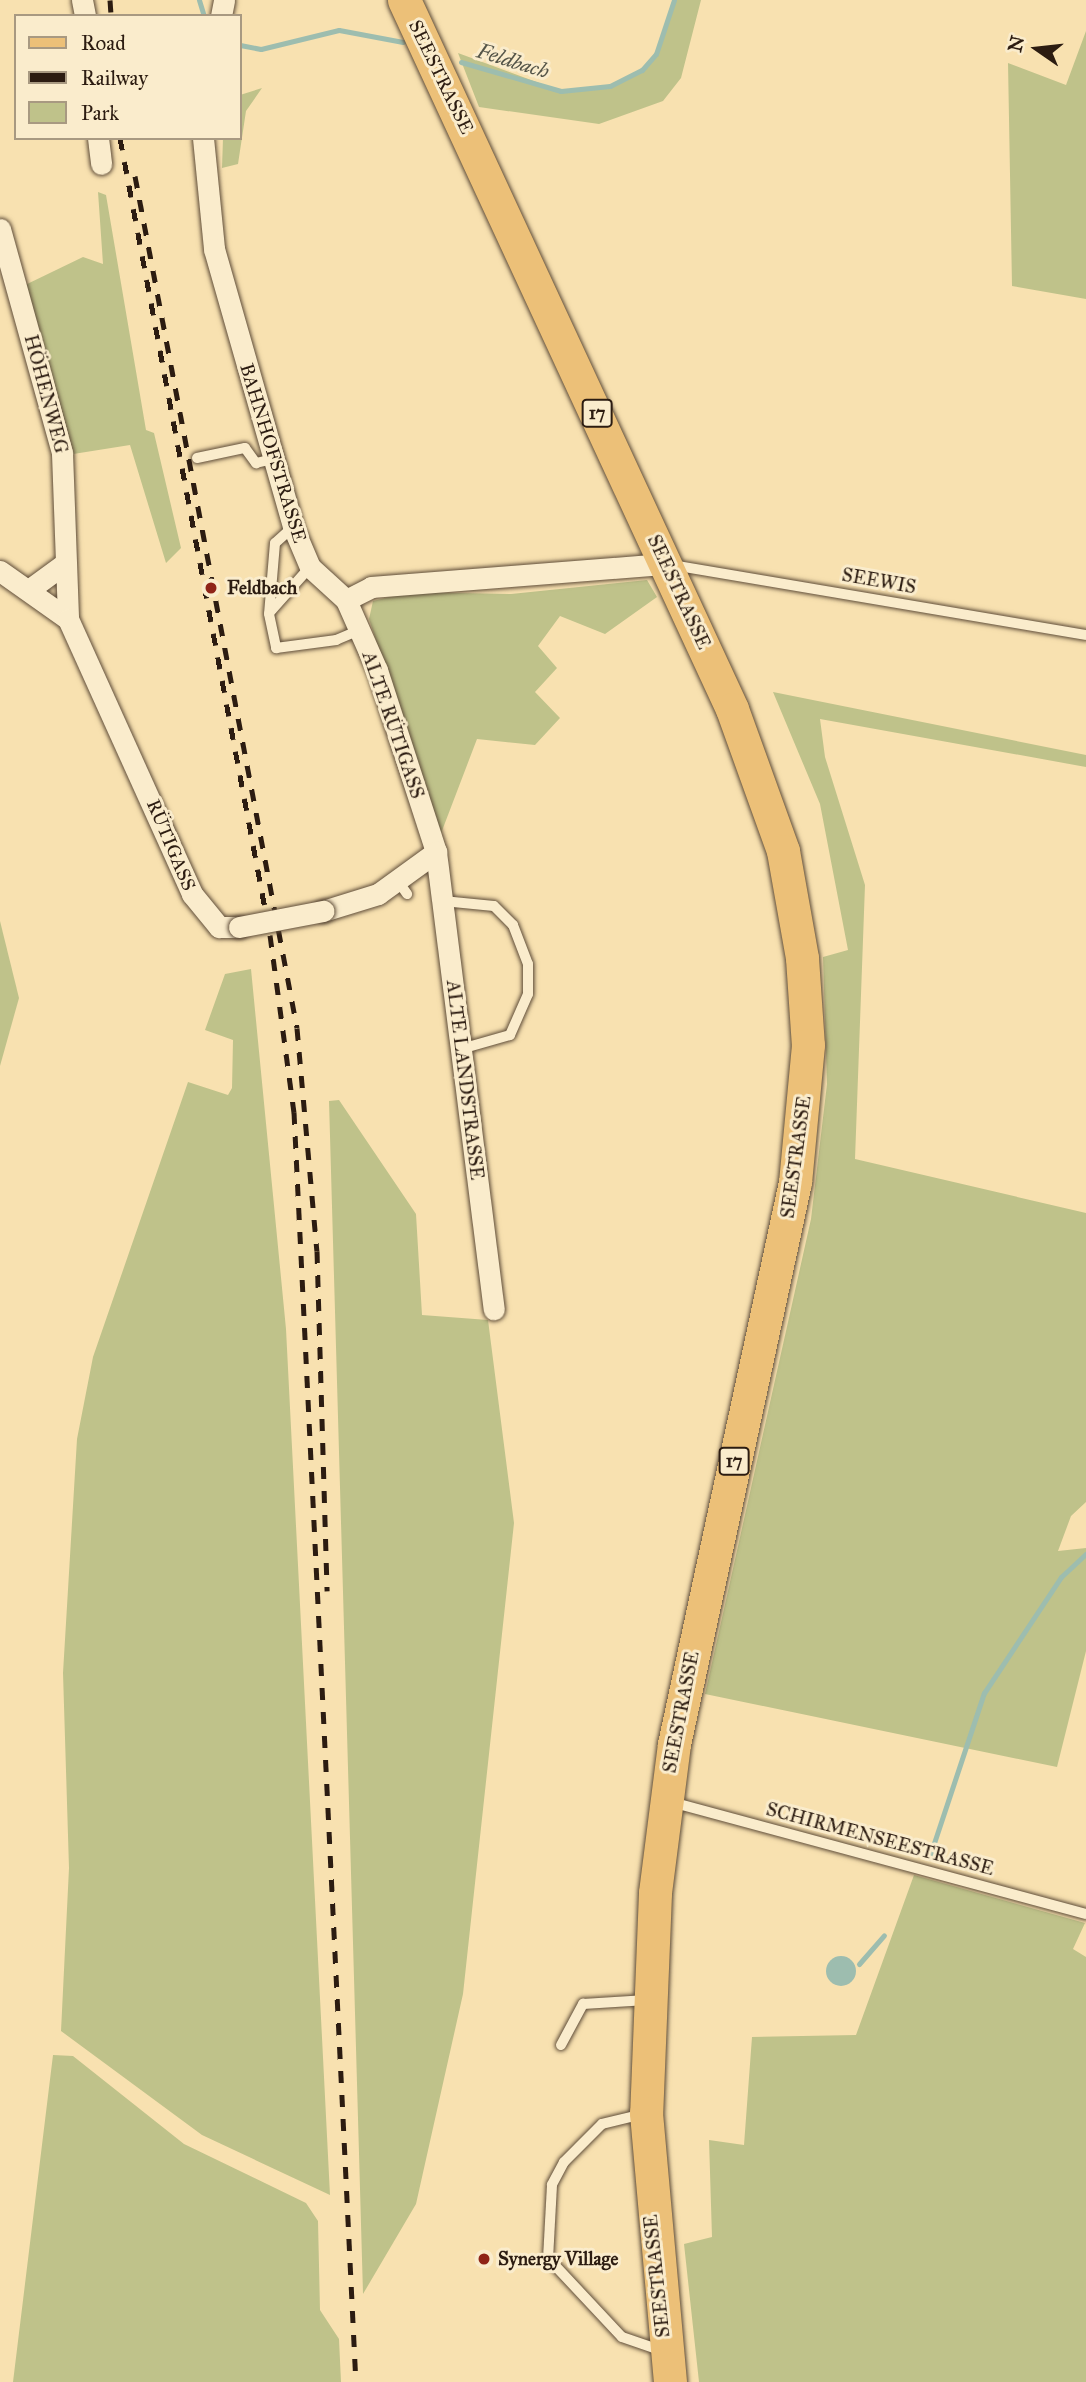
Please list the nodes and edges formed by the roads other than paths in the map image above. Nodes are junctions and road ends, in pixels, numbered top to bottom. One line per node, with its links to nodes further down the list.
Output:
1 (404, 0): 10 (main road, SEESTRASSE / 17)
2 (98, 140): 4 (street)
3 (204, 140): 7 (street, BAHNHOFSTRASSE)
4 (101, 164)
5 (0, 229): 9 (street, HÖHENWEG)
6 (197, 458): 7 (lane)
7 (273, 459): 8 (street, BAHNHOFSTRASSE)
8 (293, 527): 11 (street, BAHNHOFSTRASSE); 15 (lane)
9 (64, 564): 13 (street); 16 (street, HÖHENWEG)
10 (666, 564): 14 (street); 18 (lane, SEEWIS); 23 (main road, SEESTRASSE / 17)
11 (310, 567): 14 (street, BAHNHOFSTRASSE); 15 (lane)
12 (0, 571): 13 (street, RÜTIGASS)
13 (30, 589): 16 (street, RÜTIGASS)
14 (346, 600): 17 (street, ALTE RÜTIGASS)
15 (269, 614): 17 (lane)
16 (68, 619): 19 (street, RÜTIGASS, bridge)
17 (359, 630): 19 (street, ALTE RÜTIGASS)
18 (1086, 635)
19 (436, 852): 20 (street, ALTE LANDSTRASSE)
20 (443, 901): 21 (street, ALTE LANDSTRASSE); 21 (lane)
21 (461, 1048): 22 (street, ALTE LANDSTRASSE)
22 (494, 1309)
23 (665, 1800): 24 (lane, SCHIRMENSEESTRASSE); 25 (main road, SEESTRASSE / 17)
24 (1086, 1914)
25 (647, 2000): 26 (lane); 27 (main road, SEESTRASSE / 17)
26 (561, 2045)
27 (646, 2113): 28 (main road, SEESTRASSE / 17); 28 (lane)
28 (668, 2367)

